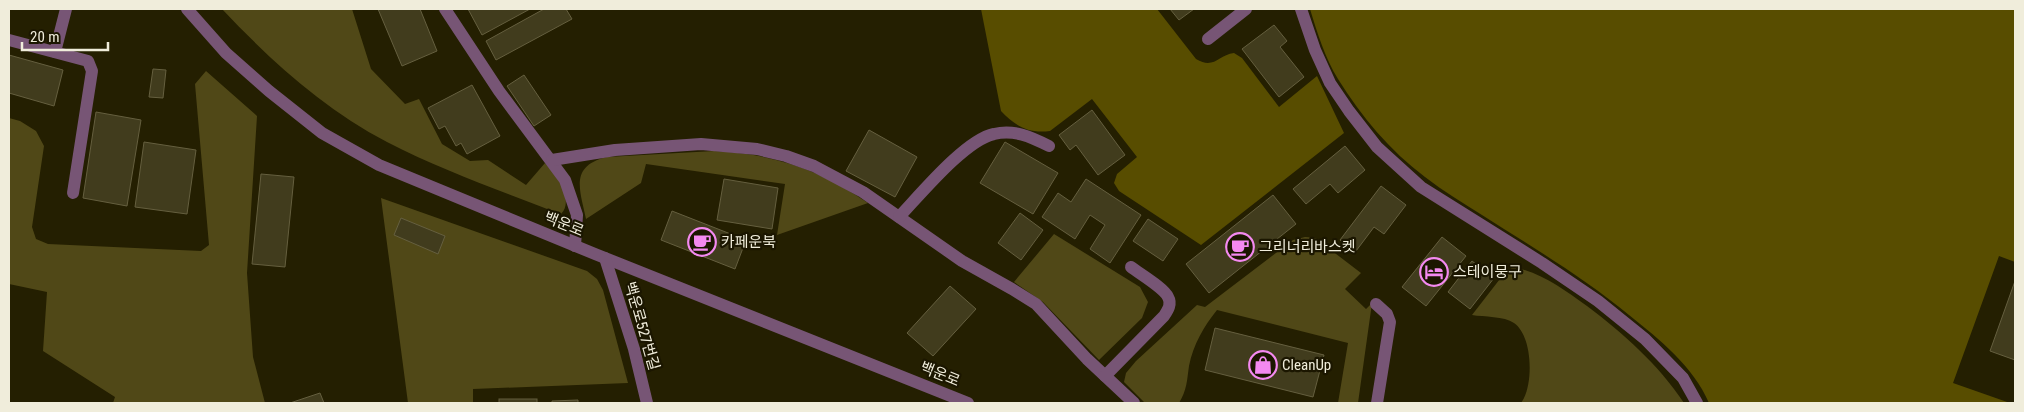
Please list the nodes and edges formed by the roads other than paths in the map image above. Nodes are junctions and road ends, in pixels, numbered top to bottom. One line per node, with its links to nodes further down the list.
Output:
1 (66, 9): 8 (street)
2 (187, 9): 13 (street, 백운로)
3 (445, 9): 10 (street)
4 (1246, 9): 7 (street)
5 (1301, 9): 22 (street)
6 (9, 40): 8 (street)
7 (1208, 40)
8 (55, 52): 11 (street)
9 (1049, 146): 12 (street)
10 (552, 160): 12 (street); 13 (street)
11 (74, 193)
12 (899, 217): 17 (street)
13 (575, 246): 14 (street, 백운로)
14 (605, 258): 18 (street, 백운로527번길); 19 (street, 백운로)
15 (1131, 267): 17 (street)
16 (1376, 304): 21 (street)
17 (1105, 376): 20 (street)
18 (647, 403)
19 (968, 403)
20 (1134, 403)
21 (1377, 403)
22 (1697, 403)

